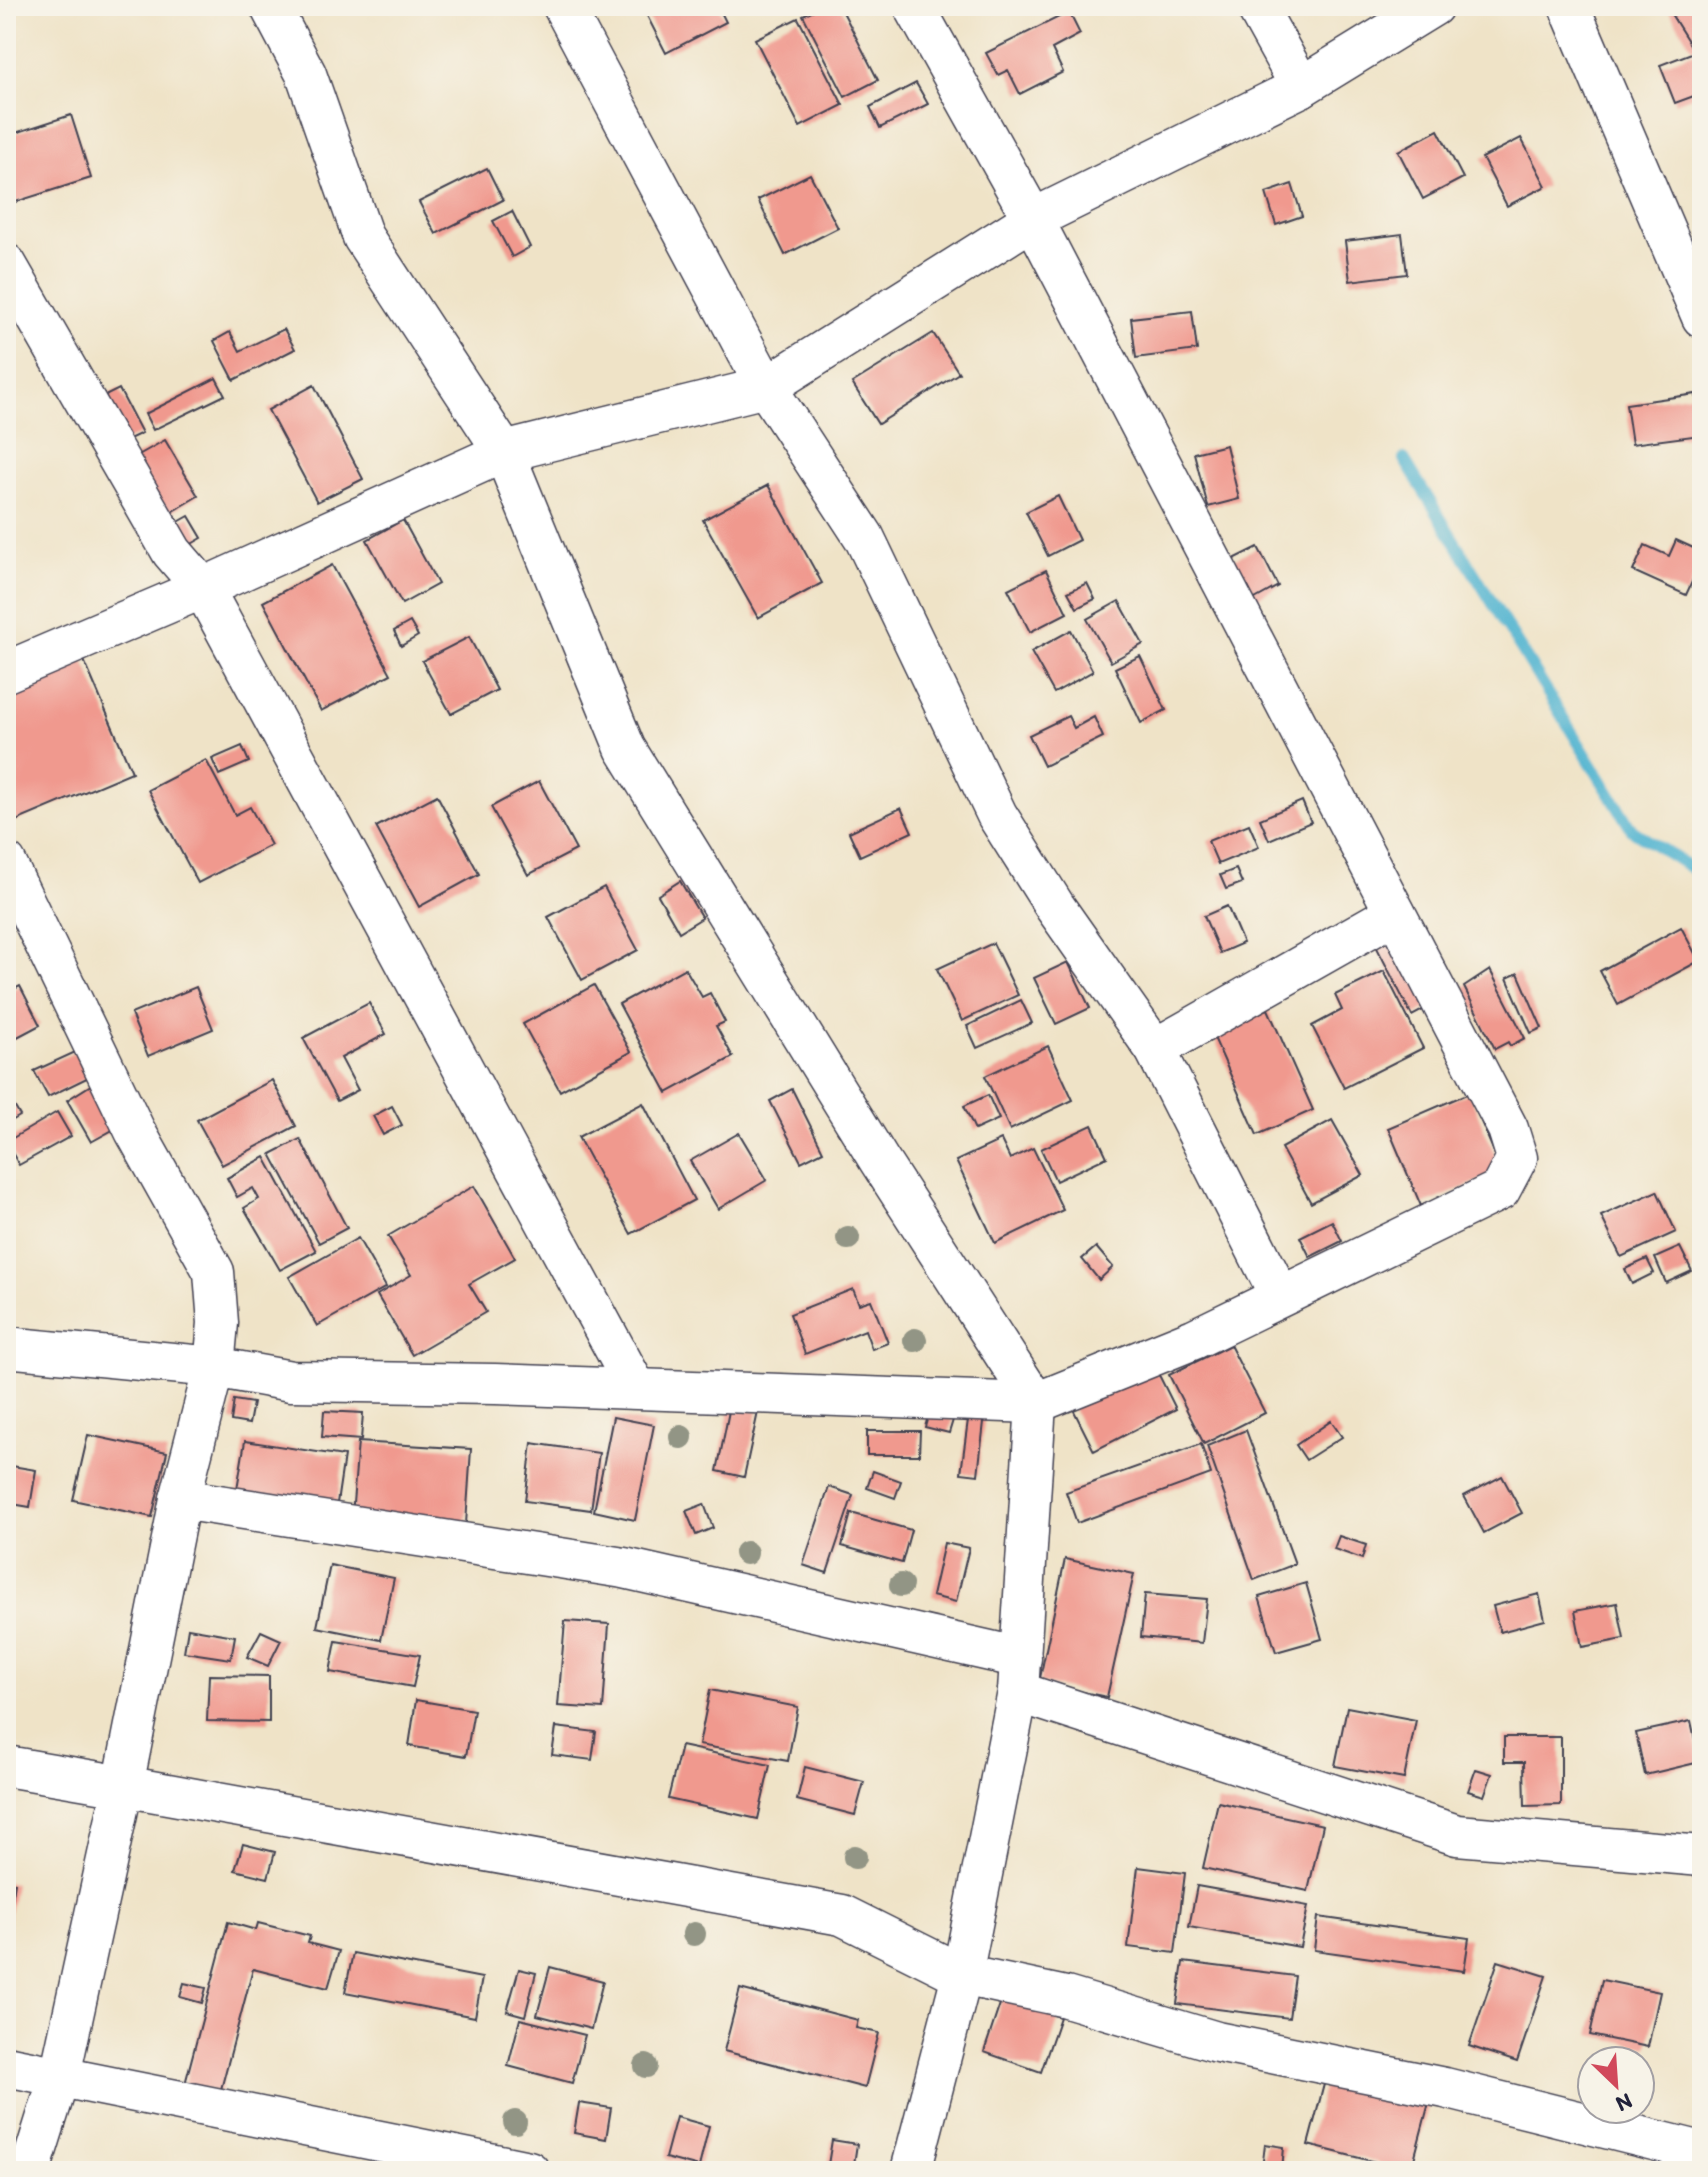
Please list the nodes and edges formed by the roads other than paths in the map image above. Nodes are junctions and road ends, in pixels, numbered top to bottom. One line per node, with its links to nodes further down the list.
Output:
1 (270, 6): 12 (street)
2 (563, 6): 11 (street)
3 (914, 6): 8 (street)
4 (1256, 6): 7 (street)
5 (1433, 6): 7 (street)
6 (1569, 6): 10 (street)
7 (1301, 87): 8 (street)
8 (1033, 219): 11 (street); 16 (street)
9 (6, 264): 13 (street)
10 (1702, 317)
11 (766, 387): 12 (street); 17 (street)
12 (504, 452): 13 (street); 22 (street)
13 (203, 588): 14 (street); 21 (street)
14 (6, 672)
15 (6, 863): 20 (street)
16 (1395, 913): 17 (street); 18 (street)
17 (1155, 1049): 18 (street)
18 (1279, 1294): 22 (street)
19 (6, 1347): 20 (street)
20 (214, 1367): 21 (street); 23 (street)
21 (636, 1388): 22 (street)
22 (1036, 1403): 24 (street)
23 (180, 1499): 24 (street); 26 (street)
24 (1020, 1675): 27 (street); 28 (street)
25 (6, 1766): 26 (street)
26 (123, 1786): 28 (street); 30 (street)
27 (1702, 1856)
28 (962, 1975): 31 (street); 34 (street)
29 (6, 2066): 30 (street)
30 (60, 2075): 32 (street); 33 (street)
31 (1702, 2152)
32 (30, 2171)
33 (529, 2171)
34 (911, 2171)

